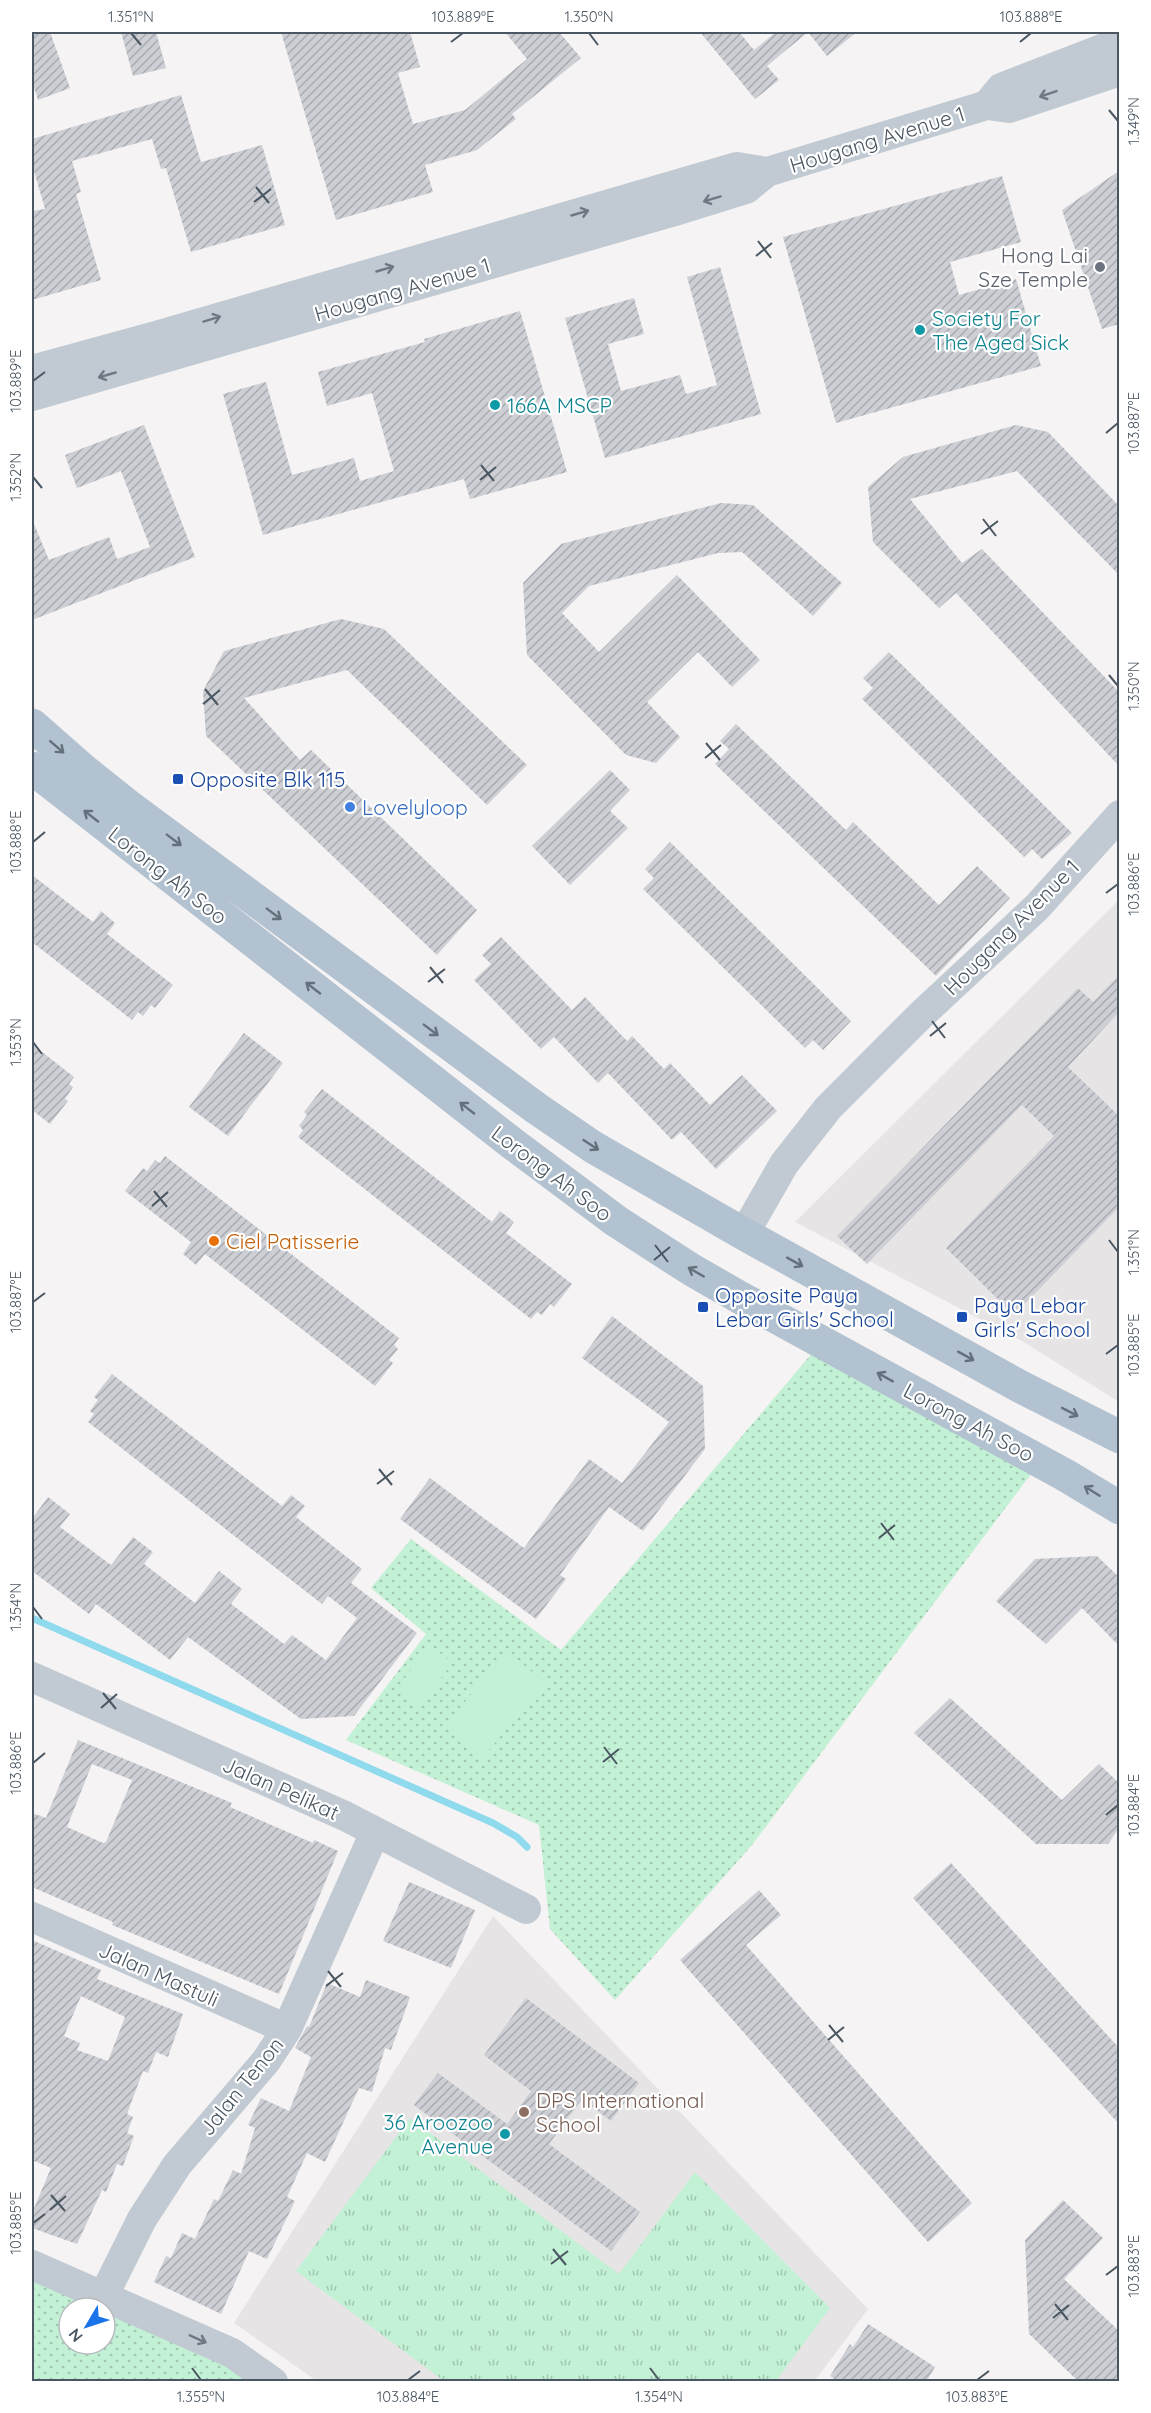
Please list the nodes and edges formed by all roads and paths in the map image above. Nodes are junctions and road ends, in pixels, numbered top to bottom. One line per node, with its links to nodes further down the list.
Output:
1 (1119, 42): 2 (street, Hougang Avenue 1)
2 (1107, 75): 3 (street, Hougang Avenue 1)
3 (767, 172): 4 (street, Hougang Avenue 1, one-way to 3); 5 (street, Hougang Avenue 1, one-way to 5)
4 (32, 370)
5 (32, 396)
6 (32, 725): 9 (main road, Lorong Ah Soo, one-way to 9)
7 (32, 768): 10 (main road, Lorong Ah Soo, one-way to 7)
8 (1119, 815): 11 (street, Hougang Avenue 1)
9 (536, 1108): 10 (main road); 11 (main road, Lorong Ah Soo, one-way to 11)
10 (513, 1144): 13 (main road, Lorong Ah Soo, one-way to 10)
11 (744, 1234): 12 (main road, Lorong Ah Soo, one-way to 12)
12 (1119, 1437)
13 (1119, 1508)
14 (32, 1677): 15 (street, Jalan Pelikat)
15 (375, 1832): 16 (street, Jalan Pelikat); 18 (street, Jalan Tenon)
16 (526, 1909)
17 (32, 1917): 18 (street, Jalan Mastuli)
18 (287, 2029): 21 (street, Jalan Tenon)
19 (32, 2265): 20 (street)
20 (101, 2296)
21 (104, 2296)
22 (117, 2303): 23 (street, one-way to 23)
23 (273, 2382)

